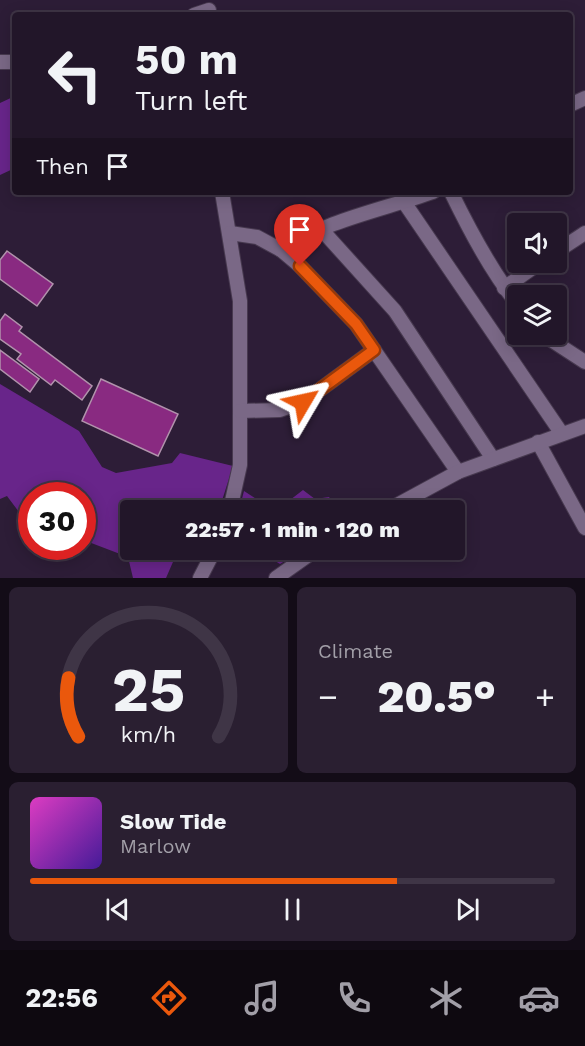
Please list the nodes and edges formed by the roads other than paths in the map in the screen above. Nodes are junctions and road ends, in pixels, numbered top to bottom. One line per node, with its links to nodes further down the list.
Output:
1 (223, 195): 6 (street)
2 (424, 195): 4 (street)
3 (453, 195): 11 (street)
4 (404, 202): 5 (street); 18 (street)
5 (321, 229): 9 (street); 20 (street)
6 (230, 233): 9 (street); 16 (street)
7 (585, 233): 8 (street)
8 (567, 245)
9 (281, 250): 14 (street)
10 (525, 273): 11 (street)
11 (504, 288): 12 (street)
12 (507, 292)
13 (559, 345): 15 (street)
14 (374, 350): 16 (street); 21 (street)
15 (585, 362)
16 (240, 411): 22 (street)
17 (585, 426): 18 (street)
18 (562, 434): 19 (street)
19 (538, 442): 20 (street); 24 (street)
20 (493, 459): 21 (street)
21 (458, 472): 23 (street)
22 (232, 500)
23 (406, 500)
24 (585, 528)
25 (209, 560): 27 (street)
26 (301, 560): 28 (street)
27 (200, 578)
28 (276, 578)

